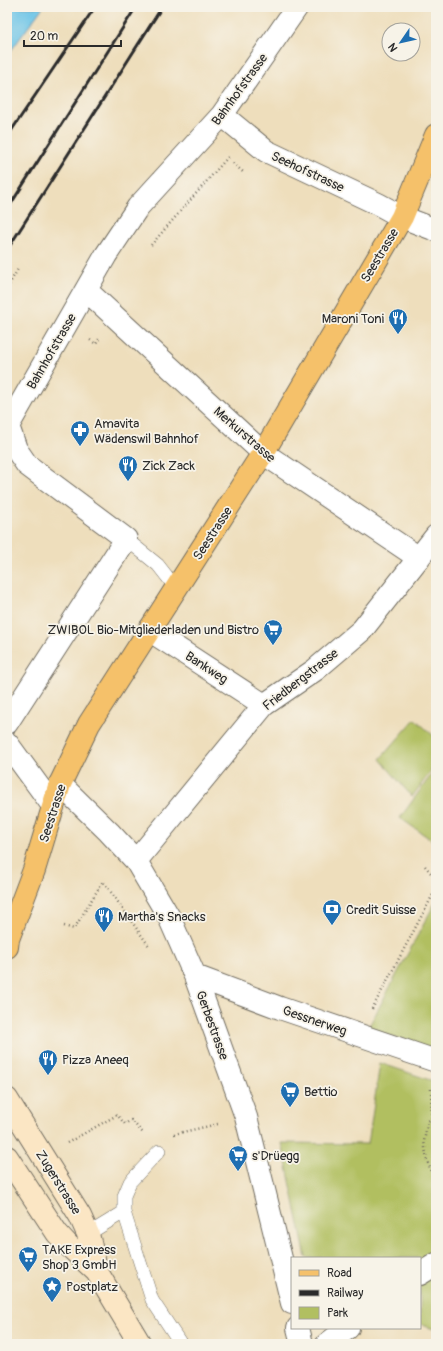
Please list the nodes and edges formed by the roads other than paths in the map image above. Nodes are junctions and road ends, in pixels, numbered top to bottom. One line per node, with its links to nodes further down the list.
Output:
1 (297, 7): 2 (street, Bahnhofstrasse)
2 (222, 116): 4 (street, Seehofstrasse); 6 (street, Bahnhofstrasse)
3 (436, 135): 4 (main road, Seestrasse)
4 (402, 217): 5 (street, Seehofstrasse); 7 (main road, Seestrasse)
5 (436, 230)
6 (86, 290): 7 (street, Merkurstrasse); 9 (street, Bahnhofstrasse)
7 (264, 453): 10 (street, Merkurstrasse); 11 (main road, Seestrasse)
8 (436, 536): 10 (street, Friedbergstrasse)
9 (126, 539): 11 (lane); 14 (street)
10 (419, 558): 13 (street, Friedbergstrasse)
11 (176, 588): 12 (main road, Seestrasse)
12 (149, 630): 13 (street, Bankweg); 16 (main road, Seestrasse)
13 (264, 705): 18 (street, Friedbergstrasse)
14 (7, 723)
15 (7, 743): 17 (street)
16 (60, 784): 17 (main road, Seestrasse); 18 (street, Gerbestrasse)
17 (53, 806): 19 (main road, Seestrasse)
18 (136, 861): 20 (street, Gerbestrasse)
19 (7, 942)
20 (195, 976): 21 (street, Gessnerweg); 30 (street, Gerbestrasse)
21 (436, 1061)
22 (7, 1099): 26 (main road, Zugerstrasse)
23 (159, 1152): 25 (lane)
24 (7, 1157): 28 (main road, Zugerstrasse)
25 (124, 1212): 26 (lane); 34 (lane)
26 (88, 1234): 28 (main road, Zugerstrasse)
27 (436, 1264): 29 (street)
28 (97, 1272): 33 (main road, Zugerstrasse)
29 (421, 1273)
30 (291, 1300)
31 (298, 1329): 35 (street)
32 (347, 1329): 36 (street)
33 (135, 1342)
34 (181, 1344)
35 (302, 1344)
36 (327, 1344)

